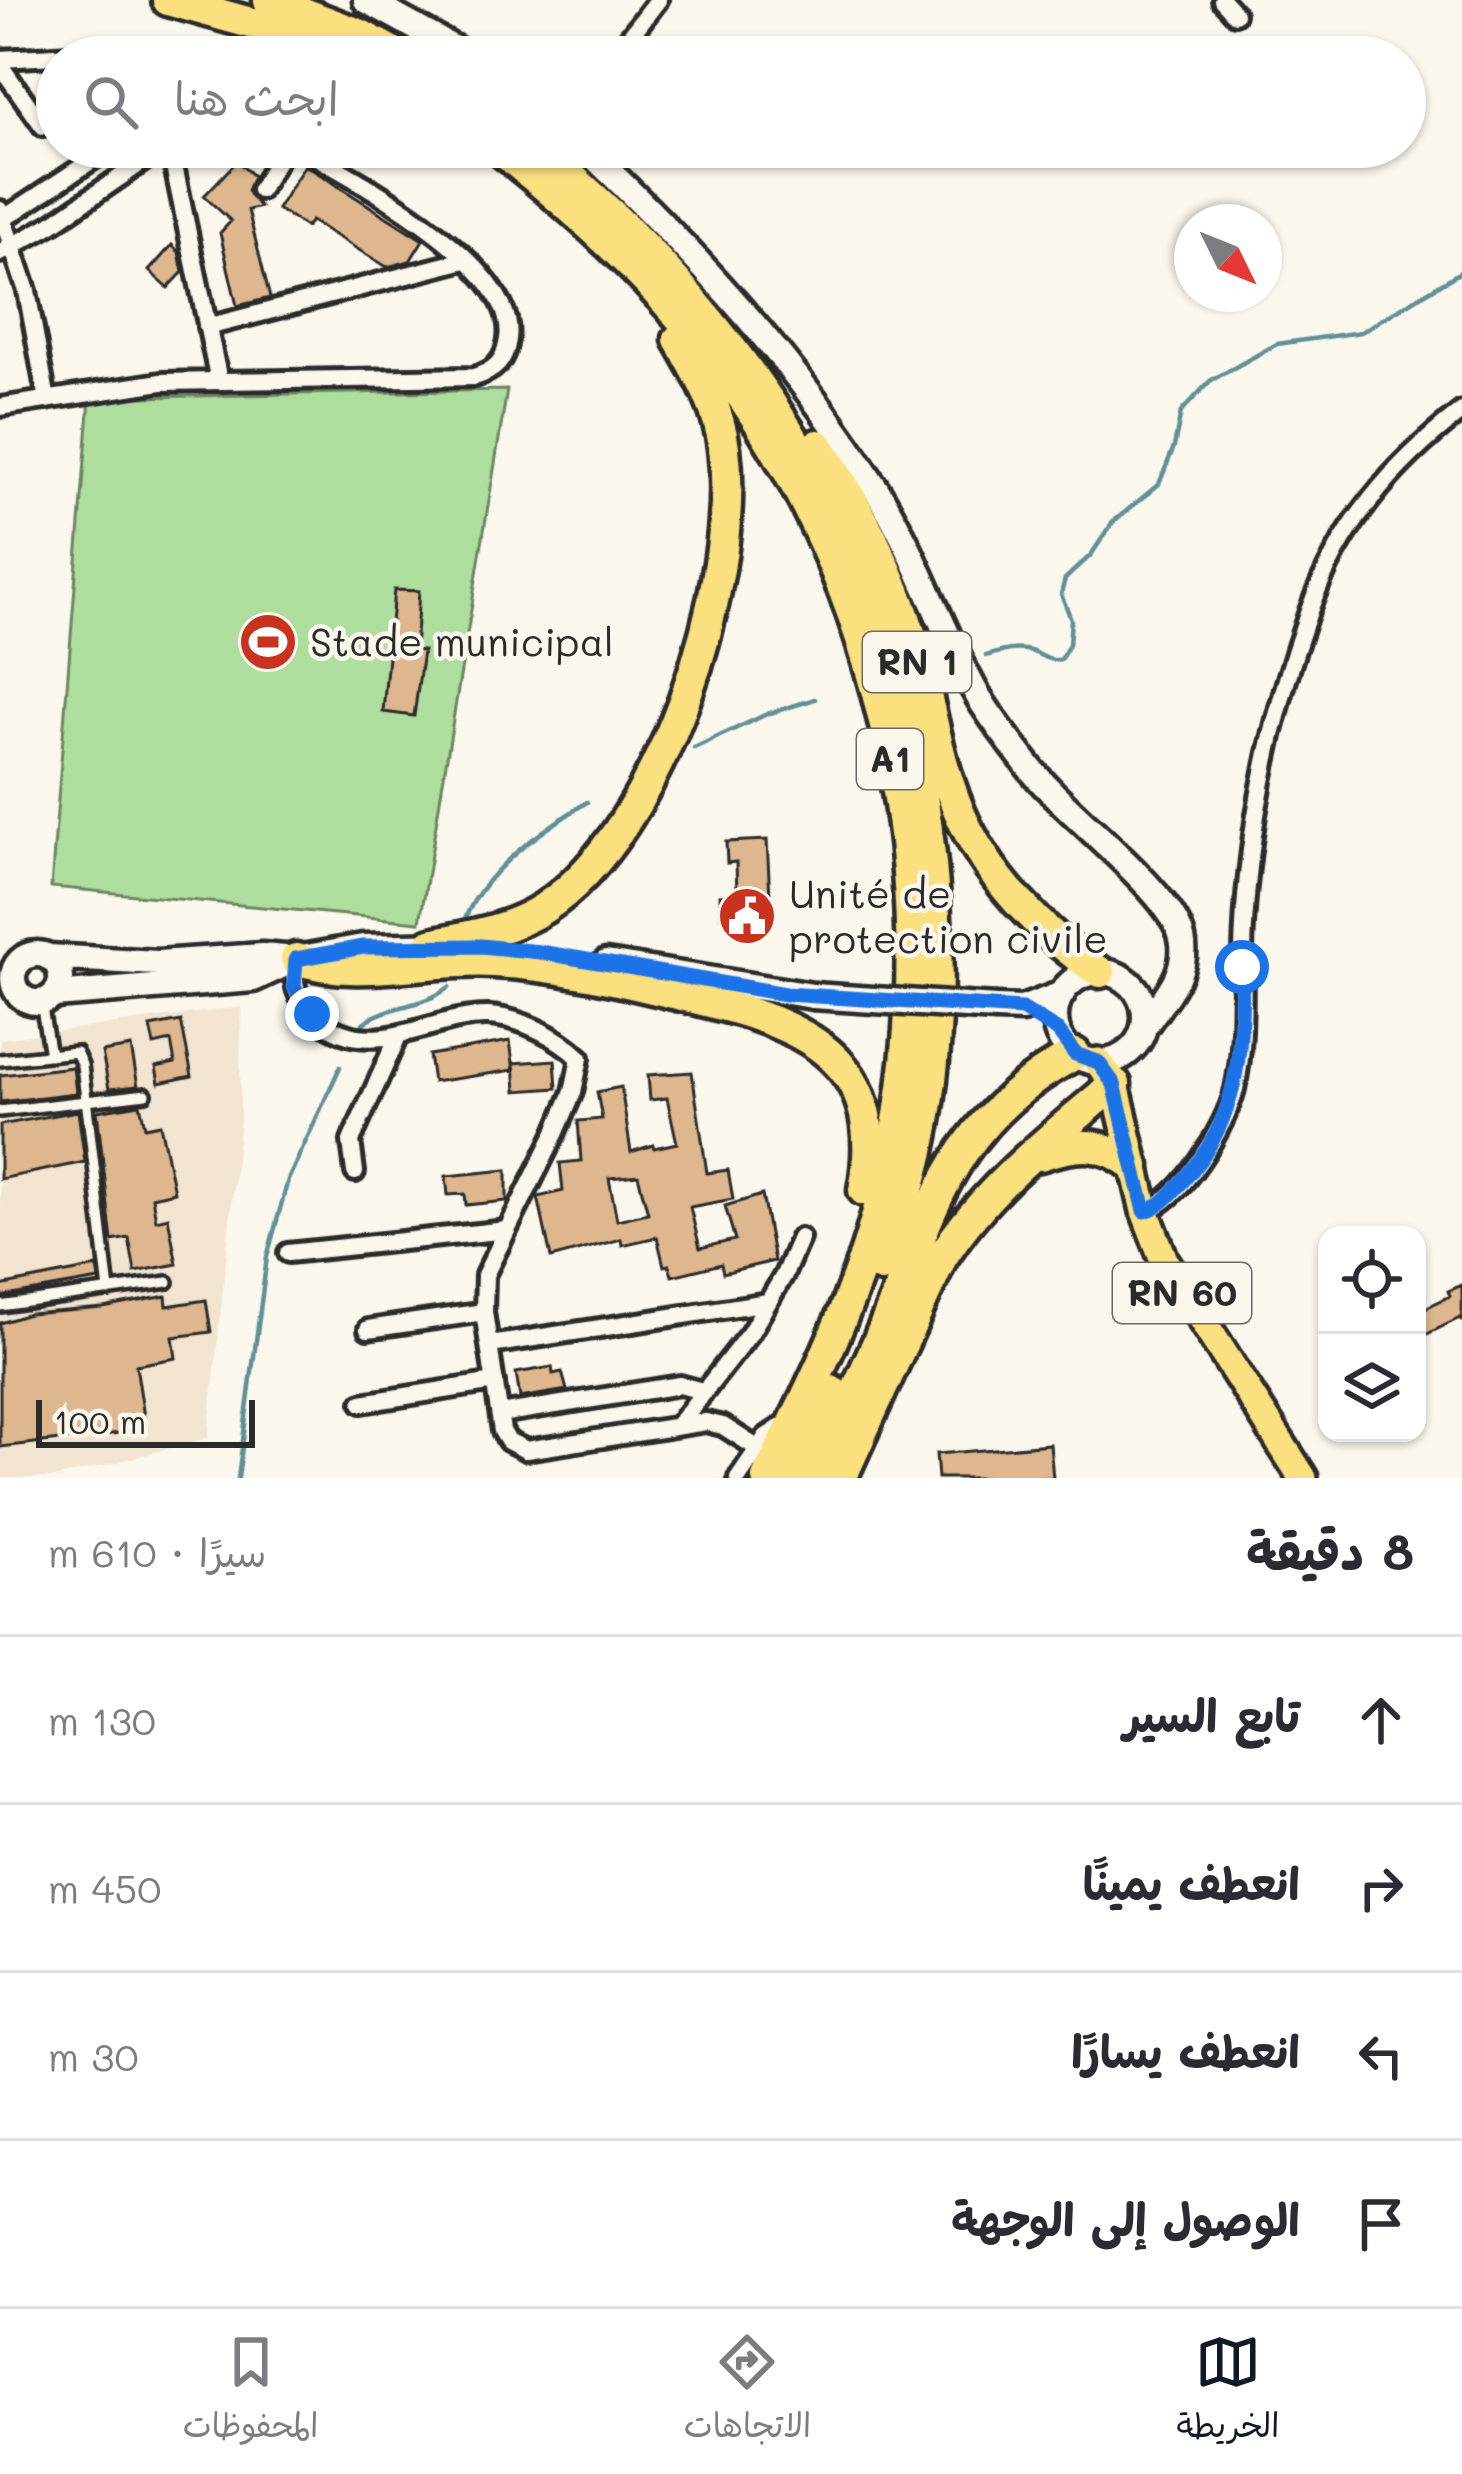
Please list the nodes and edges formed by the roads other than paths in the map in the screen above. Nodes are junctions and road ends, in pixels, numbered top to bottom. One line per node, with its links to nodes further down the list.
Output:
1 (168, 0): 5 (highway)
2 (269, 0): 6 (highway)
3 (366, 0): 7 (main road)
4 (658, 0): 8 (street)
5 (288, 36)
6 (362, 36)
7 (431, 36)
8 (630, 36)
9 (36, 59): 10 (street)
10 (0, 62): 11 (street)
11 (36, 116)
12 (78, 168): 21 (street)
13 (136, 168): 22 (street)
14 (172, 168): 25 (street)
15 (273, 168): 20 (street)
16 (335, 168): 23 (street)
17 (524, 168): 24 (highway, A1)
18 (561, 168): 26 (highway, A1)
19 (605, 168): 36 (main road)
20 (260, 190)
21 (1, 216): 22 (street)
22 (7, 249): 28 (street)
23 (465, 260): 25 (street); 27 (street)
24 (649, 286): 31 (highway); 64 (highway, A1)
25 (207, 327): 27 (street)
26 (729, 348): 35 (highway, RN 1); 72 (highway, A1)
27 (218, 381): 28 (street)
28 (47, 400): 29 (street)
29 (0, 407)
30 (1462, 410): 53 (street)
31 (431, 944): 33 (main road); 40 (main road, bridge)
32 (48, 957): 33 (main road); 34 (main road); 39 (main road)
33 (296, 959): 39 (main road); 43 (street); 64 (highway)
34 (10, 967): 39 (main road)
35 (1100, 973): 37 (main road); 38 (main road)
36 (1178, 978): 37 (main road); 42 (main road)
37 (1136, 989): 42 (main road)
38 (1062, 994): 40 (main road); 45 (main road)
39 (43, 1000): 41 (main road); 44 (lane)
40 (1009, 1008): 45 (main road)
41 (0, 1010)
42 (1144, 1027): 45 (main road)
43 (398, 1036): 52 (street); 54 (street)
44 (50, 1055): 46 (lane); 48 (lane)
45 (1094, 1058): 50 (highway); 51 (main road, RN 60); 73 (highway)
46 (0, 1060)
47 (146, 1094): 48 (lane)
48 (84, 1099): 49 (lane); 58 (lane)
49 (0, 1111)
50 (1029, 1159): 51 (highway); 74 (highway)
51 (1134, 1166): 53 (main road, RN 60)
52 (355, 1172)
53 (1145, 1211): 75 (main road, RN 60)
54 (507, 1230): 56 (street); 61 (street)
55 (800, 1238): 59 (street)
56 (287, 1253)
57 (168, 1282): 58 (lane)
58 (110, 1291): 60 (lane)
59 (768, 1303): 63 (street); 66 (street)
60 (0, 1306)
61 (484, 1312): 62 (street); 63 (street)
62 (368, 1329)
63 (490, 1345): 65 (street)
64 (815, 1380): 70 (highway, A1)
65 (496, 1382): 67 (street); 68 (street)
66 (702, 1390): 68 (street); 69 (street)
67 (362, 1403)
68 (500, 1414): 69 (street)
69 (679, 1424): 70 (street)
70 (762, 1463): 71 (street)
71 (738, 1478)
72 (794, 1478)
73 (815, 1478)
74 (842, 1478)
75 (1303, 1478)

